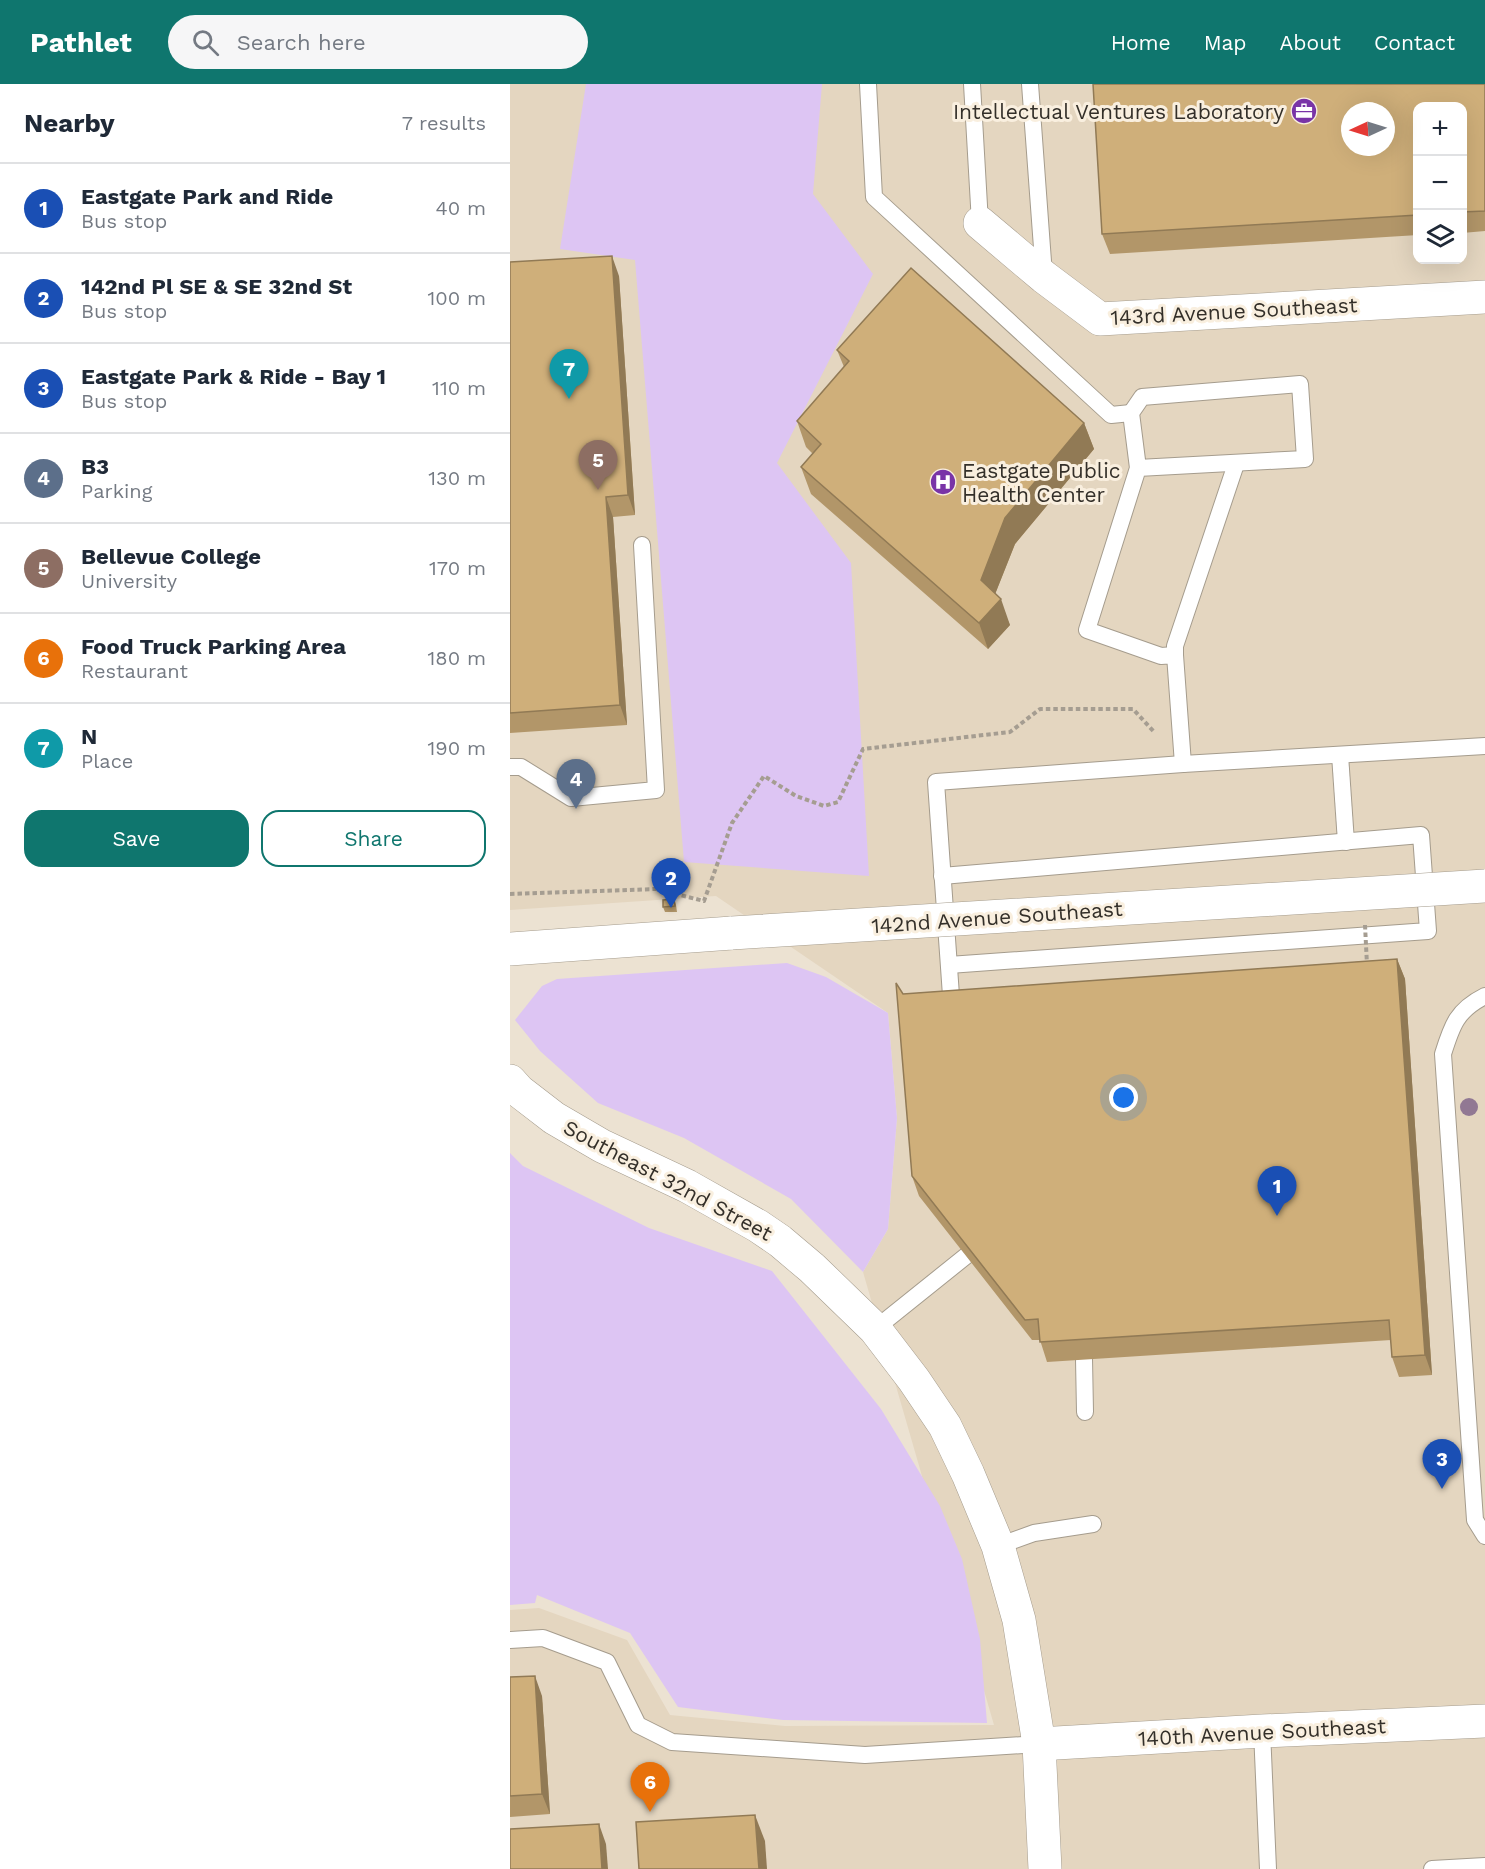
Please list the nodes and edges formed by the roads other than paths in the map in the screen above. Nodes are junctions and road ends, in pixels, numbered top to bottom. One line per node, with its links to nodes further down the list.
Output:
1 (868, 84): 7 (lane)
2 (972, 84): 4 (lane)
3 (1030, 84): 5 (lane)
4 (980, 223): 5 (street, 143rd Avenue Southeast)
5 (1044, 277): 6 (street, 143rd Avenue Southeast)
6 (1485, 297)
7 (1131, 413): 8 (lane); 9 (lane)
8 (1236, 464): 9 (lane); 11 (lane)
9 (1138, 468): 11 (lane)
10 (642, 545): 15 (lane)
11 (1176, 655): 14 (lane)
12 (1485, 746): 13 (lane)
13 (1340, 755): 14 (lane); 16 (lane)
14 (1183, 764): 17 (lane)
15 (510, 767)
16 (1346, 842): 17 (lane); 20 (lane)
17 (942, 876): 20 (lane)
18 (1485, 886): 19 (street, 142nd Avenue Southeast, bridge)
19 (510, 949)
20 (949, 965): 22 (lane)
21 (1485, 996): 29 (lane)
22 (952, 1010)
23 (510, 1081): 25 (street, Southeast 32nd Street)
24 (966, 1256): 25 (lane)
25 (875, 1329): 30 (street, Southeast 32nd Street)
26 (1084, 1359): 27 (lane)
27 (1085, 1412)
28 (1093, 1524): 30 (lane)
29 (1485, 1536)
30 (998, 1546): 34 (street, Southeast 32nd Street)
31 (510, 1640): 34 (lane)
32 (1485, 1721): 33 (street, 140th Avenue Southeast)
33 (1262, 1731): 34 (street, 140th Avenue Southeast); 37 (lane)
34 (1039, 1744): 36 (street, Southeast 32nd Street)
35 (1485, 1866): 38 (lane)
36 (1045, 1869)
37 (1268, 1869)
38 (1432, 1869)

